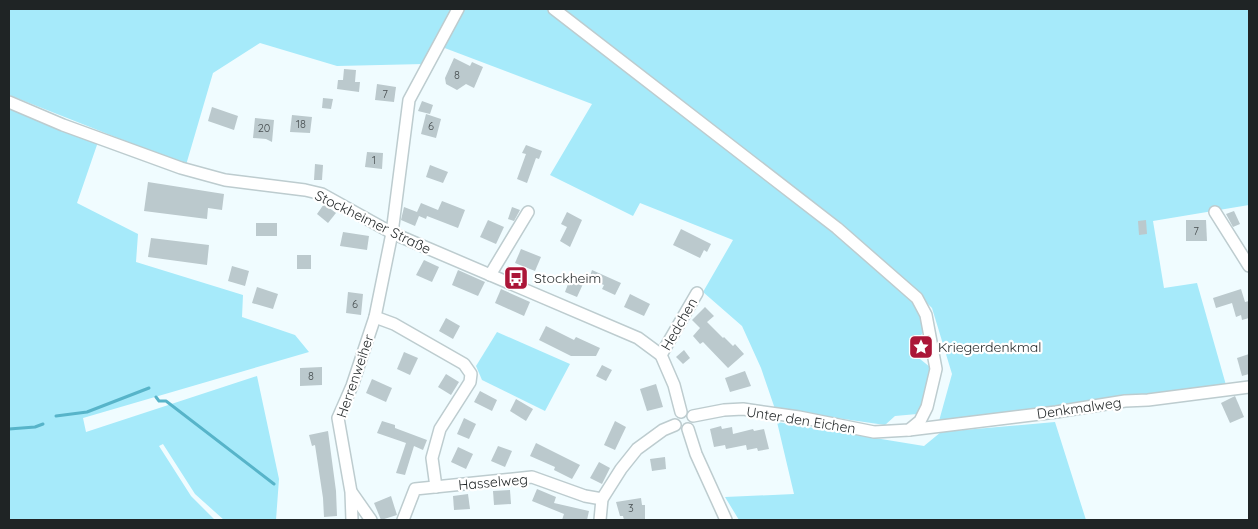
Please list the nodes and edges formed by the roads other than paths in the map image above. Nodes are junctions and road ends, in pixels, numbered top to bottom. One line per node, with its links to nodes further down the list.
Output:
1 (458, 9): 6 (street, Herrenweiher)
2 (554, 9): 17 (street)
3 (9, 102): 6 (street, Stockheimer Straße)
4 (528, 212): 8 (street)
5 (1215, 212): 7 (street)
6 (392, 233): 8 (street, Stockheimer Straße); 10 (street, Herrenweiher)
7 (1249, 266)
8 (490, 275): 11 (street, Stockheimer Straße)
9 (697, 293): 11 (street, Hedchen)
10 (375, 317): 18 (street); 19 (street, Herrenweiher)
11 (660, 355): 13 (street, Stockheimer Straße)
12 (1248, 389): 17 (street, Denkmalweg)
13 (681, 412): 14 (street); 15 (street)
14 (693, 416): 16 (street); 17 (street, Unter den Eichen)
15 (676, 425): 16 (street); 20 (street)
16 (688, 430): 25 (street)
17 (909, 430)
18 (436, 487): 20 (street, Hasselweg); 23 (street, Hasselweg)
19 (351, 492): 21 (street, Herrenweiher); 22 (street)
20 (602, 500): 24 (street)
21 (352, 520)
22 (371, 520)
23 (403, 520)
24 (600, 520)
25 (726, 520)

